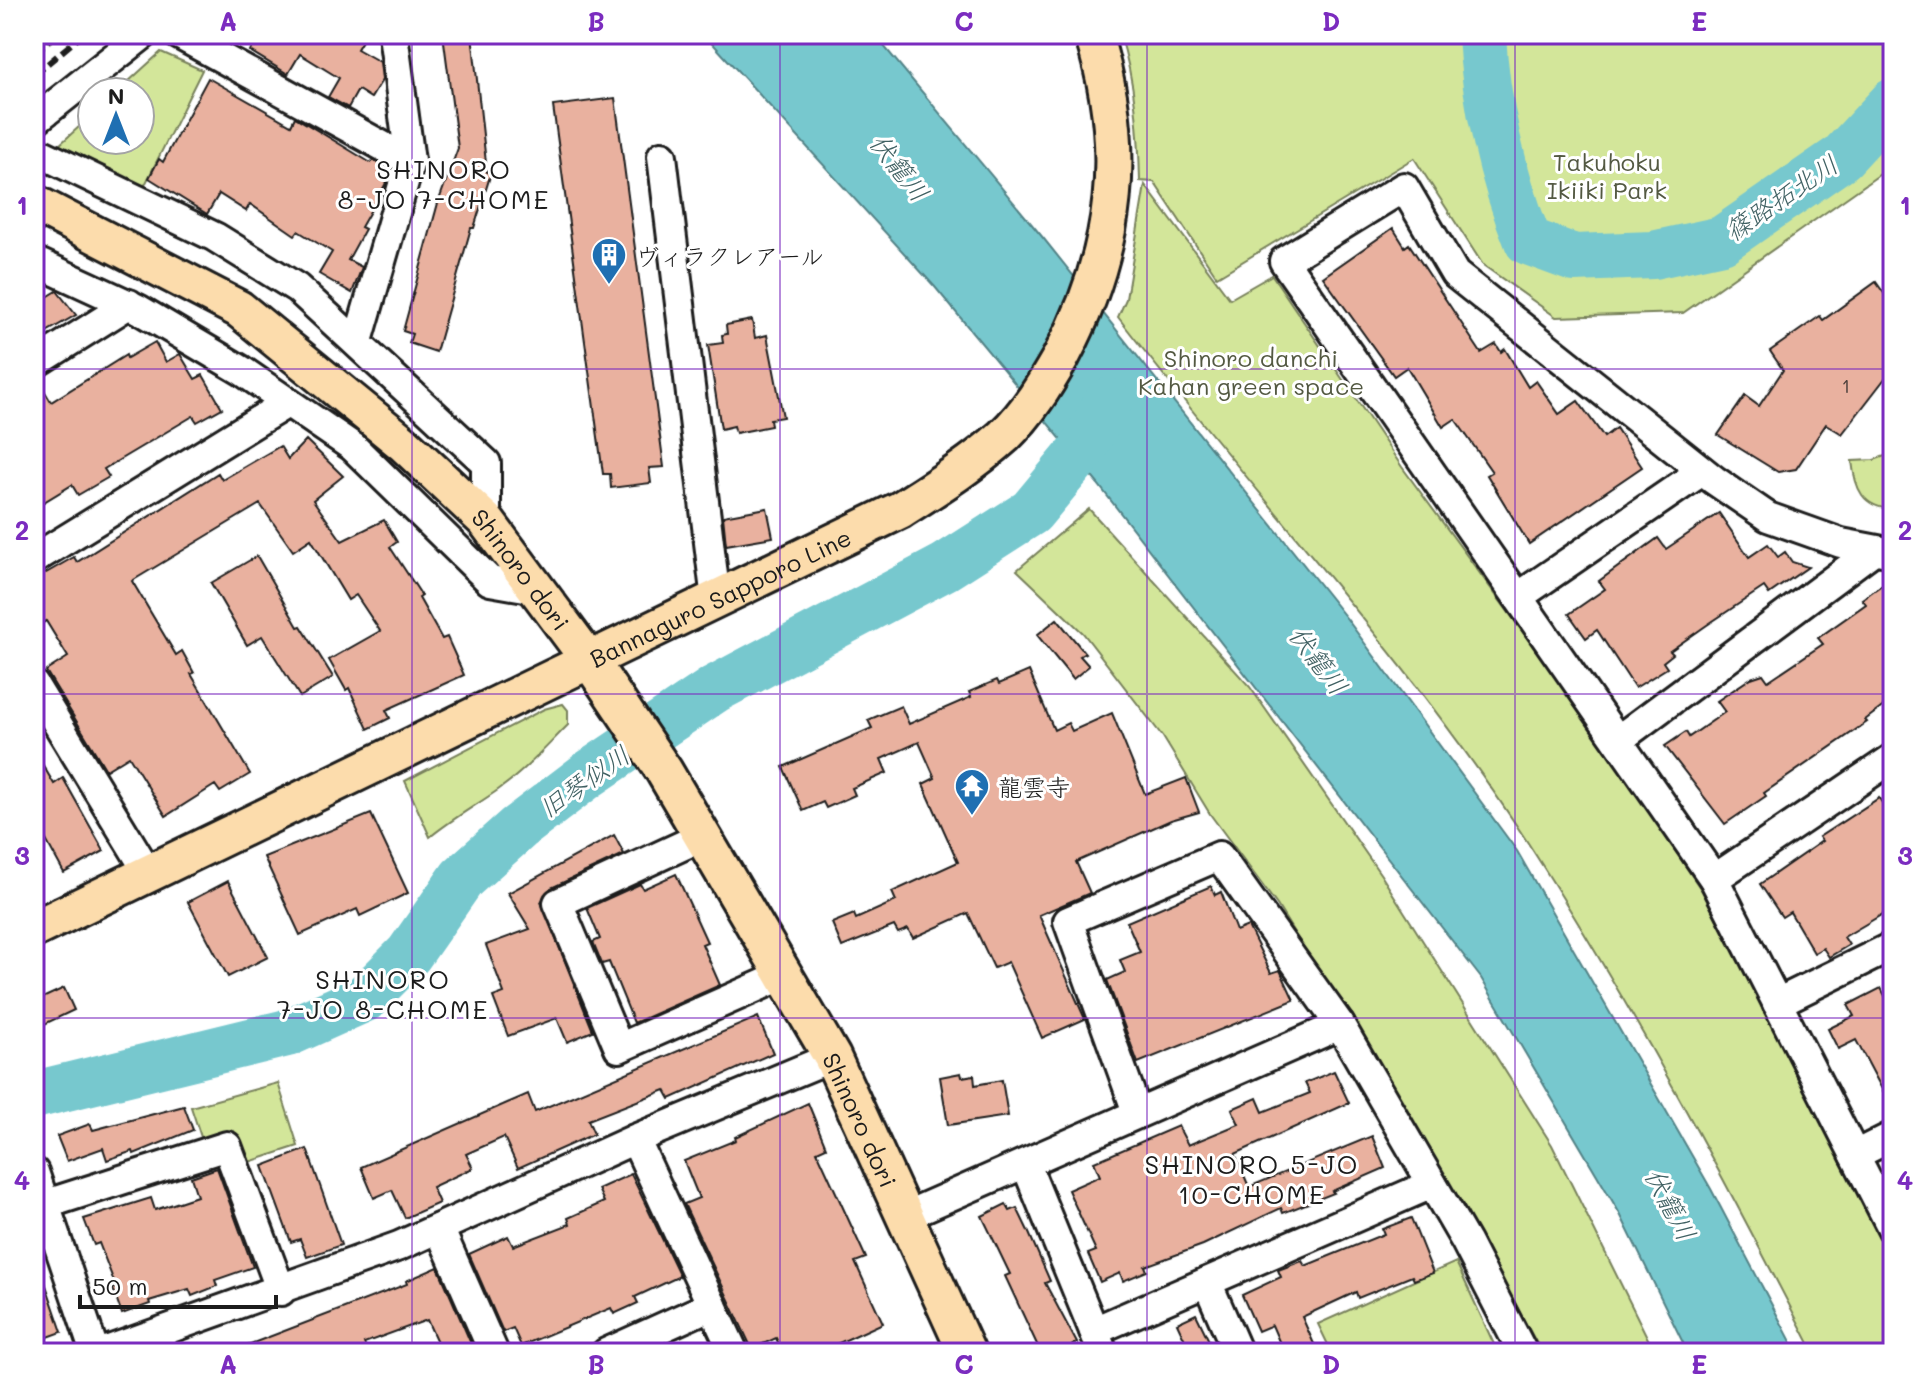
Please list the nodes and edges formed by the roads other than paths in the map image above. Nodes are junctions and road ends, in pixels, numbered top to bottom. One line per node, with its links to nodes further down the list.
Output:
1 (144, 34): 5 (street)
2 (178, 34): 8 (street)
3 (393, 34): 8 (street)
4 (1093, 34): 21 (main road, Bannaguro Sapporo Line)
5 (34, 121)
6 (34, 150): 12 (street)
7 (662, 156): 21 (street)
8 (410, 161): 12 (street)
9 (34, 203): 16 (main road, Shinoro dori)
10 (34, 261): 11 (street)
11 (129, 304): 13 (street); 14 (street)
12 (358, 341): 16 (street)
13 (34, 364)
14 (287, 403): 18 (street); 19 (street)
15 (1702, 471): 17 (street); 20 (street); 20 (street)
16 (486, 521): 19 (main road, Shinoro dori)
17 (1882, 552): 24 (street)
18 (34, 559)
19 (537, 589): 22 (main road, Shinoro dori)
20 (1518, 597): 24 (street)
21 (716, 600): 22 (main road, Bannaguro Sapporo Line)
22 (590, 661): 26 (main road, Shinoro dori); 27 (main road, Bannaguro Sapporo Line)
23 (34, 685): 27 (street)
24 (1618, 740): 28 (street)
25 (1893, 758): 28 (street)
26 (703, 836): 31 (main road, Shinoro dori); 31 (street)
27 (149, 874): 29 (main road, Bannaguro Sapporo Line)
28 (1714, 879): 32 (street)
29 (34, 929)
30 (1893, 946): 32 (street)
31 (784, 975): 34 (main road, Shinoro dori)
32 (1777, 1003): 38 (street)
33 (1340, 1025): 35 (street); 35 (street); 41 (street)
34 (832, 1057): 37 (street); 43 (main road, Shinoro dori)
35 (1137, 1112): 39 (street)
36 (1893, 1136): 38 (street)
37 (635, 1139): 44 (street); 48 (street)
38 (1855, 1155): 45 (street)
39 (1026, 1165): 43 (street); 49 (street)
40 (34, 1172): 42 (street)
41 (1432, 1184): 46 (street); 57 (street)
42 (39, 1206): 47 (street); 50 (street)
43 (907, 1215): 55 (main road, Shinoro dori)
44 (439, 1228): 47 (street); 52 (street)
45 (1893, 1230)
46 (1207, 1282): 49 (street); 56 (street)
47 (281, 1291): 51 (street)
48 (712, 1305): 53 (street); 54 (street)
49 (1098, 1342)
50 (95, 1353)
51 (101, 1353)
52 (494, 1353)
53 (606, 1353)
54 (734, 1353)
55 (967, 1353)
56 (1238, 1353)
57 (1523, 1353)

